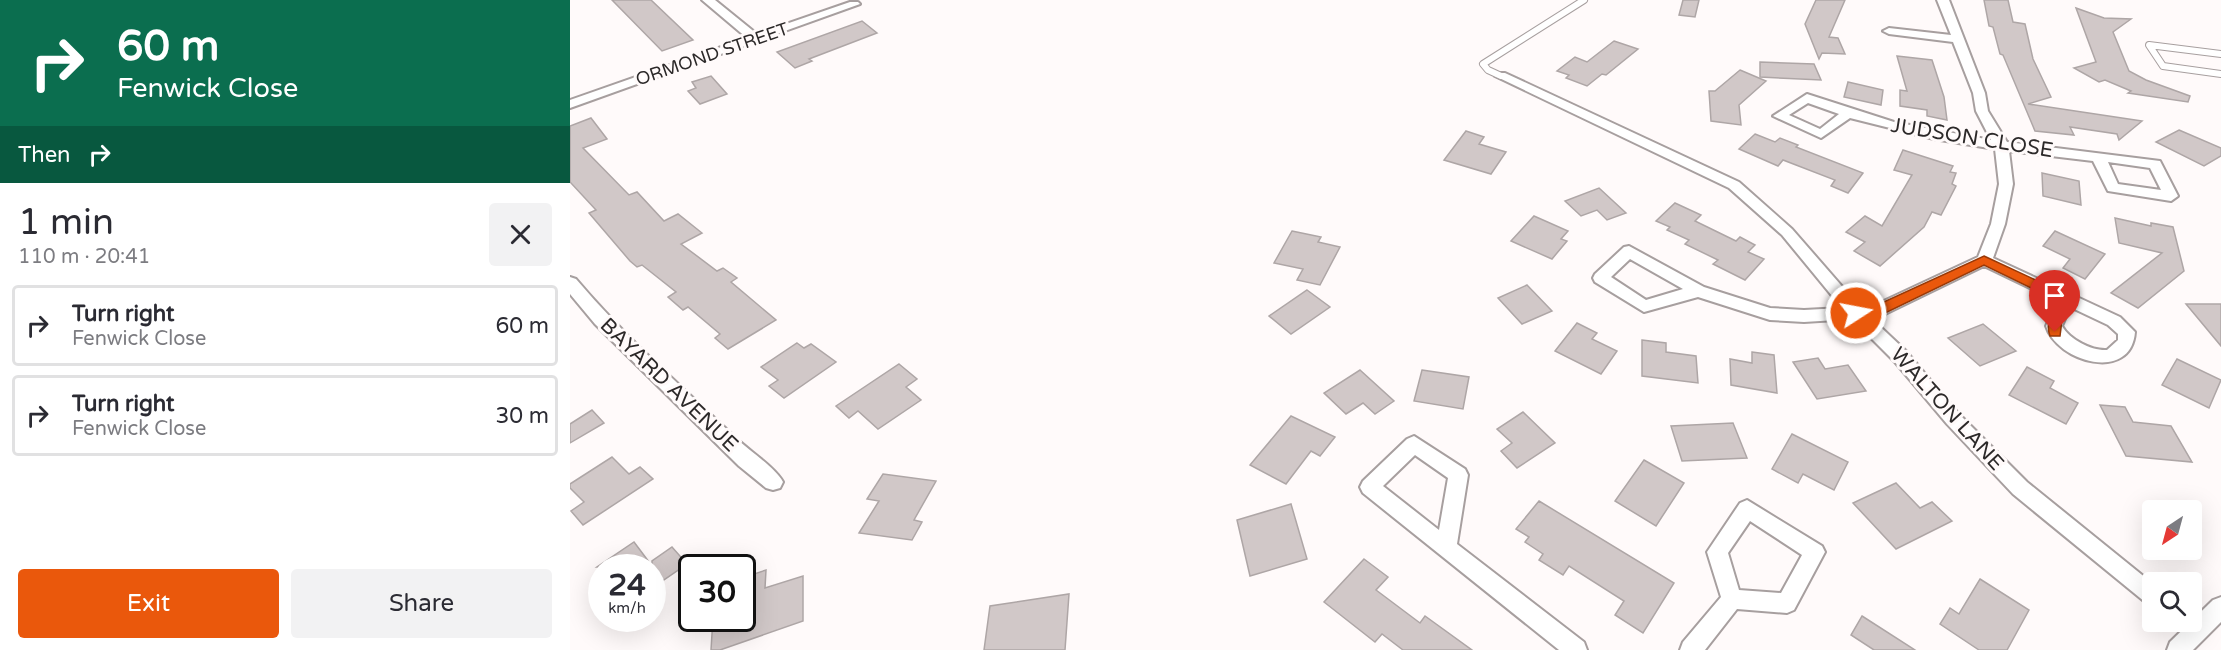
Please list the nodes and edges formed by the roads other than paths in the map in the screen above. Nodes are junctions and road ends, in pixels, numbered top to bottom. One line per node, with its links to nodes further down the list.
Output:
1 (708, 0): 6 (street)
2 (1584, 0): 10 (lane)
3 (1943, 0): 7 (street)
4 (854, 4): 6 (street, ORMOND STREET)
5 (1889, 31): 7 (street)
6 (756, 39): 11 (street, ORMOND STREET)
7 (1959, 39): 13 (street)
8 (2221, 54): 9 (lane)
9 (2221, 74)
10 (1502, 76): 19 (street, WALTON LANE)
11 (570, 104)
12 (1846, 115): 13 (street, JUDSON CLOSE)
13 (2001, 144): 14 (street, JUDSON CLOSE); 15 (street)
14 (2098, 157): 14 (street, JUDSON CLOSE)
15 (1984, 260): 18 (street); 19 (street)
16 (570, 283): 20 (street, BAYARD AVENUE)
17 (1698, 291): 17 (street); 19 (street)
18 (2066, 300)
19 (1856, 313): 22 (street, WALTON LANE)
20 (773, 482)
21 (1448, 546): 21 (street); 27 (street)
22 (2142, 588)
23 (1732, 599): 23 (street); 28 (street)
24 (2221, 608): 25 (street)
25 (2202, 620)
26 (2189, 632): 29 (street)
27 (1576, 650)
28 (1691, 650)
29 (2178, 650)

